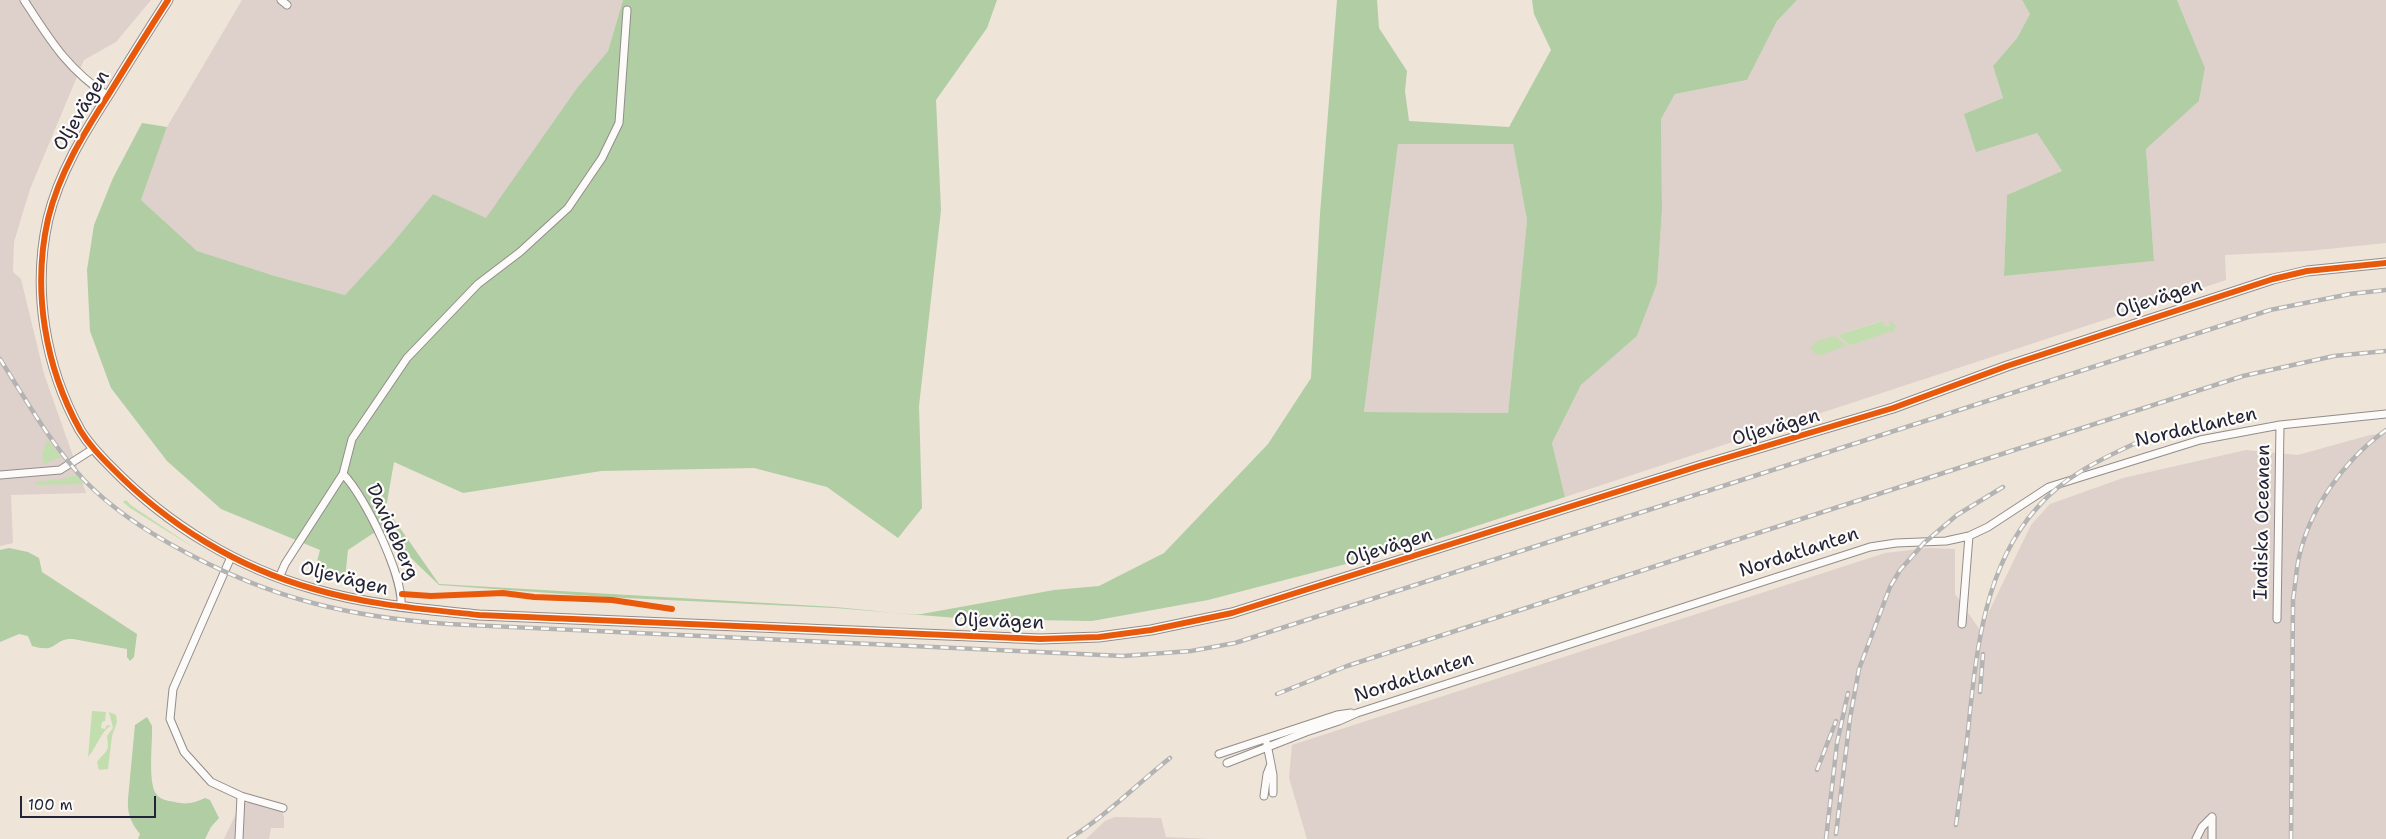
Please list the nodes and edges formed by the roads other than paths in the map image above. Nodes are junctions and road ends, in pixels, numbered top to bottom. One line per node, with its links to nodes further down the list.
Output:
1 (24, 0): 4 (street)
2 (168, 0): 4 (street, Oljevägen)
3 (627, 10): 9 (street)
4 (108, 96): 8 (street, Oljevägen)
5 (2386, 262): 14 (street, Oljevägen)
6 (2386, 414): 7 (street, Nordatlanten)
7 (2280, 426): 11 (street, Nordatlanten); 15 (street, Indiska Oceanen)
8 (93, 449): 10 (street); 12 (street, Oljevägen)
9 (343, 474): 13 (street); 14 (street, Davideberg)
10 (0, 475)
11 (1969, 536): 16 (street); 17 (street, Nordatlanten)
12 (231, 557): 13 (street, Oljevägen); 24 (street)
13 (279, 578): 14 (street, Oljevägen)
14 (401, 607)
15 (2278, 619)
16 (1962, 624)
17 (1357, 713): 18 (street); 19 (street, Nordatlanten)
18 (1264, 738): 19 (street); 20 (street)
19 (1268, 748): 21 (street, Nordatlanten); 22 (street)
20 (1219, 754)
21 (1227, 763)
22 (1271, 763): 23 (street); 25 (street)
23 (1273, 793)
24 (241, 796): 26 (street); 28 (street)
25 (1264, 796)
26 (283, 808)
27 (2202, 827): 29 (street); 30 (street); 31 (street)
28 (239, 839)
29 (2196, 839)
30 (2202, 839)
31 (2212, 839)

